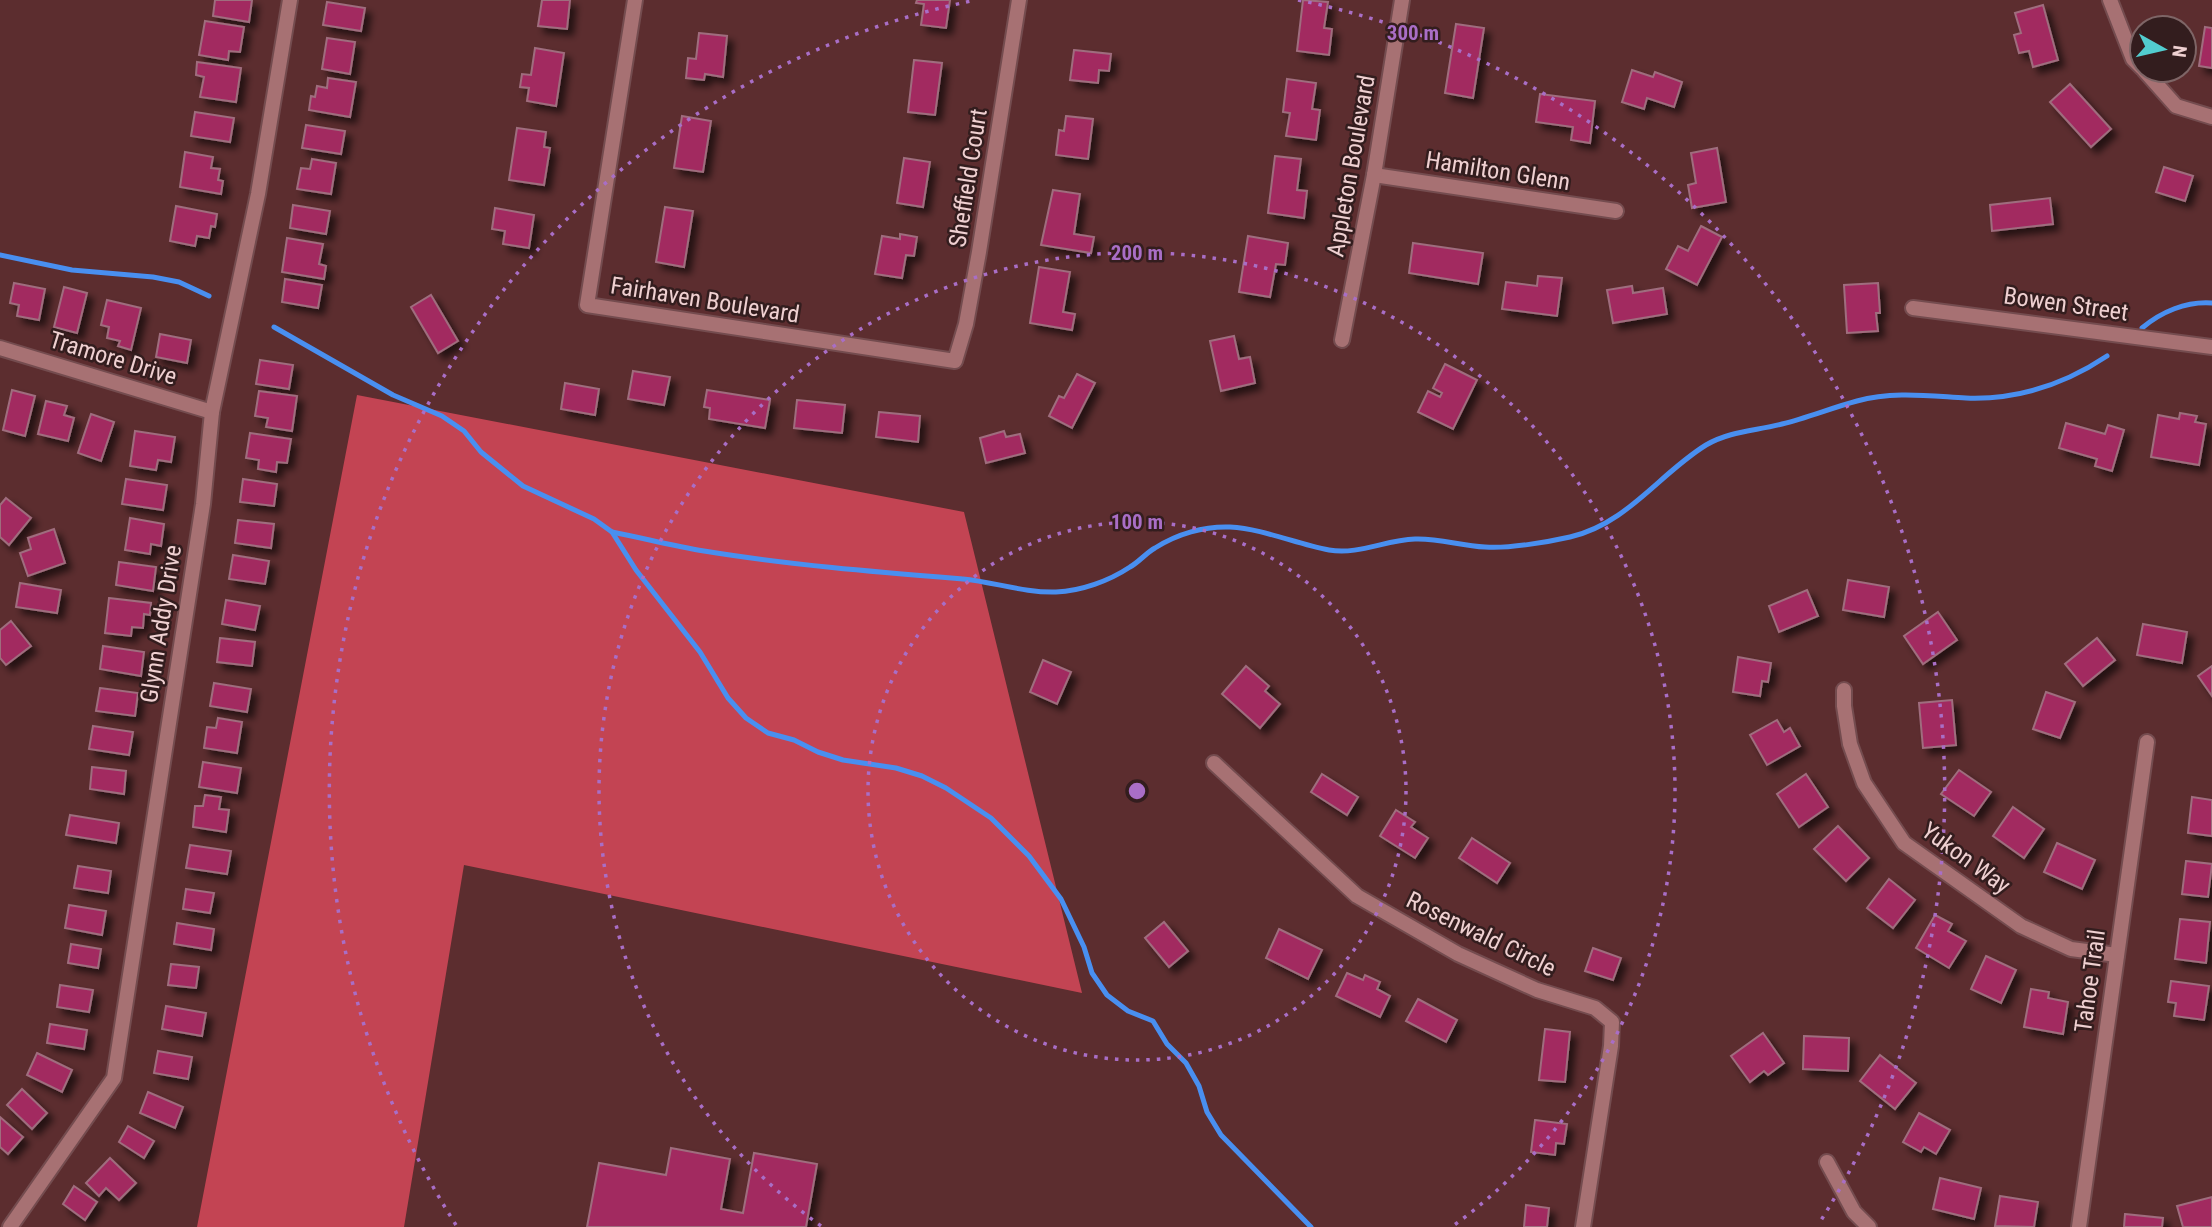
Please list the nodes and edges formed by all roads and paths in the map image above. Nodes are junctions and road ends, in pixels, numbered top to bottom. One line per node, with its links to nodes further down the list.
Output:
1 (290, 0): 16 (street, Glynn Addy Drive)
2 (635, 0): 15 (street, Fairhaven Boulevard)
3 (1019, 0): 15 (street, Sheffield Court)
4 (1402, 0): 9 (street, Appleton Boulevard)
5 (2110, 0): 6 (street)
6 (2128, 46)
7 (2156, 84): 8 (street)
8 (2212, 117)
9 (1374, 175): 10 (street, Hamilton Glenn); 12 (street, Appleton Boulevard)
10 (1616, 211)
11 (1913, 308): 14 (street, Bowen Street)
12 (1342, 340)
13 (0, 348): 16 (street, Tramore Drive)
14 (2212, 348)
15 (956, 361)
16 (212, 412): 23 (street, Glynn Addy Drive)
17 (1844, 690): 20 (street, Yukon Way)
18 (2147, 742): 20 (street, Tahoe Trail)
19 (1214, 763): 24 (street, Rosenwald Circle)
20 (2117, 956): 26 (street, Tahoe Trail)
21 (1827, 1162): 25 (street)
22 (0, 1224): 23 (street)
23 (9, 1227)
24 (1583, 1227)
25 (1869, 1227)
26 (2079, 1227)

